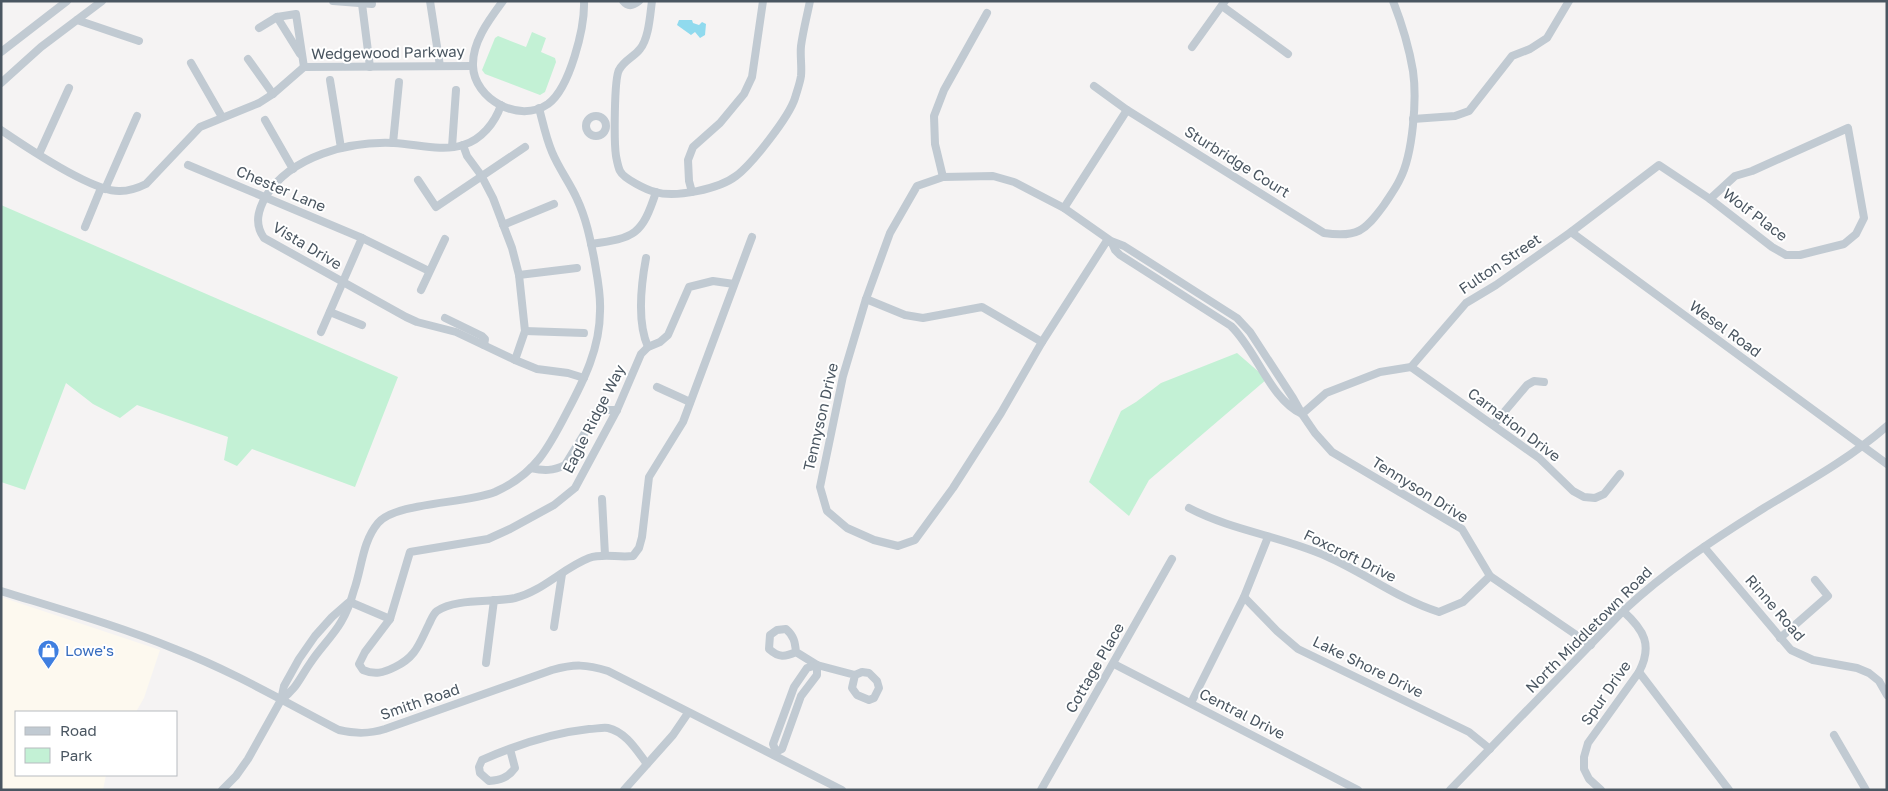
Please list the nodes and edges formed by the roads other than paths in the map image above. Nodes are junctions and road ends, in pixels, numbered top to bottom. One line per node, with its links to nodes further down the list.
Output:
1 (67, 1): 23 (street)
2 (102, 1): 19 (street)
3 (333, 1): 14 (street)
4 (430, 1): 28 (street)
5 (503, 1): 29 (street)
6 (584, 1): 40 (street)
7 (623, 1): 8 (street)
8 (639, 1)
9 (652, 1): 59 (street)
10 (763, 1): 60 (street)
11 (810, 1): 60 (street)
12 (1393, 1): 44 (street)
13 (1569, 1): 44 (street)
14 (362, 4): 15 (street); 31 (street)
15 (372, 4)
16 (1224, 4): 22 (street); 24 (street)
17 (987, 13): 56 (street)
18 (277, 17): 20 (street); 25 (street); 25 (street)
19 (77, 20): 21 (street); 34 (street)
20 (259, 28)
21 (139, 41)
22 (1192, 47)
23 (1, 52)
24 (1288, 54)
25 (303, 58): 30 (street)
26 (248, 59): 38 (street)
27 (190, 63): 43 (street)
28 (440, 66): 29 (street, Wedgewood Parkway); 31 (street, Wedgewood Parkway)
29 (473, 66): 39 (street)
30 (304, 67): 31 (street, Wedgewood Parkway); 38 (street, Wedgewood Parkway)
31 (370, 67)
32 (330, 80): 51 (street)
33 (398, 82): 47 (street)
34 (1, 83)
35 (1094, 86): 41 (street, Sturbridge Court)
36 (69, 88): 52 (street)
37 (456, 90): 49 (street)
38 (273, 94): 43 (street, Wedgewood Parkway)
39 (500, 105): 40 (street); 48 (street, Vista Drive)
40 (539, 108): 72 (street)
41 (1127, 110): 44 (street, Sturbridge Court); 64 (street)
42 (137, 116): 58 (street)
43 (222, 117): 58 (street, Wedgewood Parkway)
44 (1413, 119)
45 (265, 120): 54 (street)
46 (1, 130): 52 (street, Wedgewood Parkway)
47 (393, 143): 49 (street, Vista Drive); 51 (street, Vista Drive)
48 (463, 145): 49 (street, Vista Drive); 55 (street)
49 (452, 147)
50 (525, 147): 55 (street)
51 (341, 148): 54 (street, Vista Drive)
52 (39, 154): 58 (street, Wedgewood Parkway)
53 (188, 165): 61 (street, Chester Lane)
54 (294, 169): 61 (street, Vista Drive)
55 (481, 176): 57 (street); 65 (street)
56 (943, 176): 64 (street, Tennyson Drive); 80 (street, Tennyson Drive)
57 (418, 180)
58 (103, 189): 66 (street)
59 (656, 192): 60 (street); 72 (street)
60 (692, 192)
61 (265, 198): 69 (street, Chester Lane); 77 (street, Vista Drive)
62 (1710, 199): 62 (street, Wolf Place); 67 (street, Fulton Street)
63 (554, 204): 65 (street)
64 (1064, 208): 71 (street, Tennyson Drive)
65 (503, 225): 76 (street)
66 (85, 227)
67 (1571, 232): 91 (street, Fulton Street); 100 (street, Wesel Road)
68 (752, 237): 78 (street)
69 (362, 238): 75 (street, Chester Lane); 77 (street)
70 (445, 239): 75 (street)
71 (1109, 240): 87 (street, Tennyson Drive); 97 (street, Tennyson Drive)
72 (591, 244): 92 (street)
73 (646, 258): 89 (street)
74 (577, 268): 76 (street)
75 (429, 271): 79 (street)
76 (519, 275): 84 (street)
77 (342, 283): 81 (street); 88 (street, Vista Drive)
78 (734, 284): 89 (street, Eagle Ridge Way); 95 (street, Eagle Ridge Way)
79 (421, 290)
80 (866, 299): 87 (street); 87 (street, Tennyson Drive)
81 (330, 312): 83 (street); 85 (street)
82 (445, 318): 88 (street)
83 (362, 325)
84 (525, 331): 86 (street); 90 (street)
85 (321, 332)
86 (584, 332)
87 (1042, 342)
88 (484, 345): 90 (street, Vista Drive)
89 (648, 347): 96 (street, Eagle Ridge Way)
90 (515, 360): 92 (street, Vista Drive)
91 (1411, 367): 97 (street); 98 (street, Carnation Drive)
92 (584, 378): 102 (street)
93 (1544, 382): 98 (street)
94 (658, 387): 95 (street)
95 (690, 402): 108 (street, Eagle Ridge Way)
96 (617, 410): 102 (street); 118 (street, Eagle Ridge Way)
97 (1302, 414): 111 (street, Tennyson Drive)
98 (1494, 424): 103 (street, Carnation Drive)
99 (1887, 426): 100 (street, North Middletown Road)
100 (1862, 447): 101 (street, Wesel Road); 107 (street, North Middletown Road)
101 (1887, 464)
102 (531, 468): 116 (street)
103 (1620, 474)
104 (602, 499): 108 (street)
105 (1189, 508): 106 (street, Foxcroft Drive)
106 (1268, 537): 111 (street, Foxcroft Drive); 114 (street)
107 (1704, 547): 117 (street, North Middletown Road); 120 (street, Rinne Road)
108 (605, 555): 110 (street, Eagle Ridge Way)
109 (1172, 560): 124 (street, Cottage Place)
110 (562, 574): 115 (street, Eagle Ridge Way); 119 (street)
111 (1490, 576): 121 (street, Tennyson Drive)
112 (1815, 580): 120 (street)
113 (1, 591): 129 (street, Smith Road)
114 (1244, 597): 130 (street); 135 (street, Lake Shore Drive)
115 (494, 600): 118 (street, Eagle Ridge Way); 123 (street)
116 (350, 602): 118 (street); 129 (street); 129 (street)
117 (1623, 611): 121 (street, North Middletown Road); 126 (street, Spur Drive)
118 (390, 619)
119 (554, 627)
120 (1780, 638): 128 (street, Rinne Road)
121 (1591, 645): 135 (street, North Middletown Road)
122 (796, 652): 125 (street)
123 (486, 663)
124 (1114, 664): 130 (street, Central Drive); 142 (street, Cottage Place)
125 (817, 665): 127 (street); 132 (street); 133 (street)
126 (1639, 672): 145 (street, Spur Drive); 146 (street)
127 (855, 675)
128 (1887, 694)
129 (281, 700): 131 (street, Smith Road); 139 (street)
130 (1191, 703): 143 (street, Central Drive)
131 (688, 713): 137 (street, Smith Road); 138 (street)
132 (782, 722): 133 (street); 137 (street)
133 (790, 726): 137 (street)
134 (1834, 735): 147 (street)
135 (1490, 749): 144 (street, North Middletown Road)
136 (510, 750): 136 (street); 138 (street)
137 (775, 754): 141 (street, Smith Road)
138 (647, 764): 140 (street)
139 (222, 790)
140 (624, 790)
141 (842, 790)
142 (1040, 790)
143 (1358, 790)
144 (1450, 790)
145 (1602, 790)
146 (1729, 790)
147 (1866, 790)

